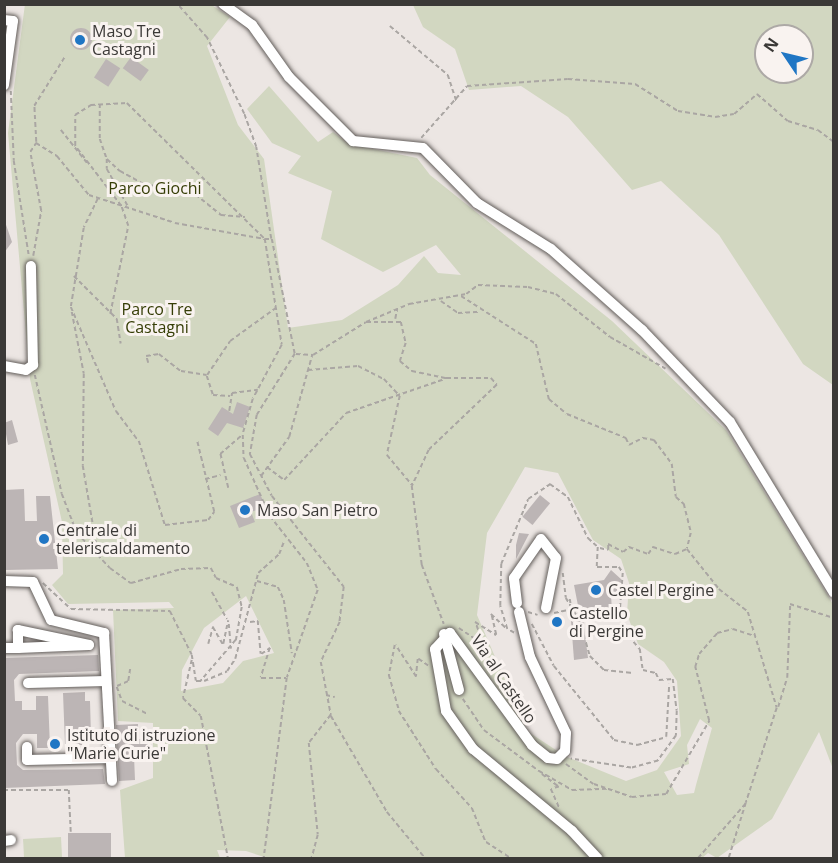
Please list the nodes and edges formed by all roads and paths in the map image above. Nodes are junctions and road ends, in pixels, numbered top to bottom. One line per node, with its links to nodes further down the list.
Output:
1 (177, 4): 20 (path)
2 (223, 4): 12 (street)
3 (4, 20): 6 (street)
4 (390, 26): 7 (path)
5 (64, 58): 11 (path)
6 (8, 83): 21 (path)
7 (457, 103): 10 (path); 12 (path)
8 (100, 104): 13 (path); 14 (path); 18 (path)
9 (61, 130): 14 (path)
10 (834, 142)
11 (36, 143): 15 (path); 21 (path)
12 (416, 144): 40 (street)
13 (107, 159): 17 (path); 18 (path)
14 (91, 166): 16 (path)
15 (98, 198): 16 (path); 22 (path)
16 (121, 206): 17 (path); 29 (path)
17 (130, 208): 19 (path)
18 (246, 217): 19 (path)
19 (265, 239): 20 (path); 25 (path)
20 (272, 239): 33 (path)
21 (31, 266): 36 (street)
22 (74, 276): 26 (path); 29 (path)
23 (461, 296): 24 (path); 28 (path); 40 (path)
24 (440, 300): 27 (path); 28 (path)
25 (277, 306): 39 (path); 42 (path)
26 (71, 308): 51 (path); 59 (path)
27 (397, 308): 30 (path); 31 (path)
28 (481, 311): 58 (path)
29 (110, 315): 32 (path)
30 (395, 319): 31 (path); 41 (path)
31 (366, 322): 34 (path)
32 (121, 344)
33 (295, 354): 34 (path); 50 (path)
34 (313, 355): 38 (path)
35 (148, 363): 39 (path)
36 (33, 365): 37 (street); 59 (path)
37 (4, 366)
38 (308, 370): 44 (path); 48 (path)
39 (207, 375): 43 (path)
40 (687, 376): 65 (street)
41 (446, 378): 44 (path); 52 (path)
42 (259, 390): 43 (path); 46 (path)
43 (230, 396): 45 (path)
44 (400, 396): 48 (path); 52 (path)
45 (229, 411)
46 (243, 435): 49 (path); 56 (path)
47 (197, 441): 51 (path)
48 (267, 467): 50 (path)
49 (222, 474): 51 (path); 53 (path)
50 (260, 477): 54 (path)
51 (204, 479)
52 (412, 486): 74 (path)
53 (228, 488)
54 (282, 508): 55 (path); 91 (path)
55 (289, 508)
56 (283, 539): 62 (path); 81 (path)
57 (598, 547): 58 (path); 73 (path); 100 (path)
58 (687, 549): 75 (path)
59 (98, 555): 79 (path)
60 (556, 558): 67 (path); 68 (street); 69 (street)
61 (4, 581): 63 (street)
62 (257, 581): 72 (path); 81 (path)
63 (33, 582): 82 (path); 89 (street)
64 (212, 592): 71 (path)
65 (834, 593)
66 (570, 600): 67 (path)
67 (571, 606): 84 (path)
68 (546, 608)
69 (521, 612): 73 (path); 74 (street, Via al Castello); 88 (path)
70 (834, 618): 93 (path)
71 (228, 621): 76 (path); 79 (path)
72 (249, 622): 85 (path); 86 (path)
73 (507, 629): 74 (path)
74 (448, 634): 80 (street, Via al Castello); 90 (street)
75 (754, 636): 93 (path); 100 (path)
76 (208, 644)
77 (4, 648): 78 (street)
78 (18, 648): 78 (street)
79 (231, 650): 86 (path)
80 (435, 650): 109 (path); 110 (street)
81 (293, 654): 85 (path)
82 (192, 659): 86 (path); 105 (path)
83 (130, 669): 89 (path)
84 (633, 673)
85 (287, 678): 106 (path)
86 (200, 682)
87 (28, 683): 89 (street)
88 (669, 684)
89 (110, 685): 94 (path); 97 (street)
90 (459, 690): 98 (path)
91 (325, 695): 92 (path); 95 (path)
92 (335, 696)
93 (777, 708): 102 (path)
94 (148, 714)
95 (331, 715): 107 (path); 108 (path)
96 (27, 747): 97 (street)
97 (111, 758): 99 (street)
98 (539, 771): 100 (path); 103 (path)
99 (112, 781)
100 (608, 789)
101 (4, 790): 104 (path)
102 (746, 803): 111 (path); 112 (path)
103 (561, 813)
104 (71, 832)
105 (228, 858)
106 (264, 858)
107 (312, 858)
108 (425, 858)
109 (511, 858)
110 (597, 858)
111 (698, 858)
112 (729, 858)

